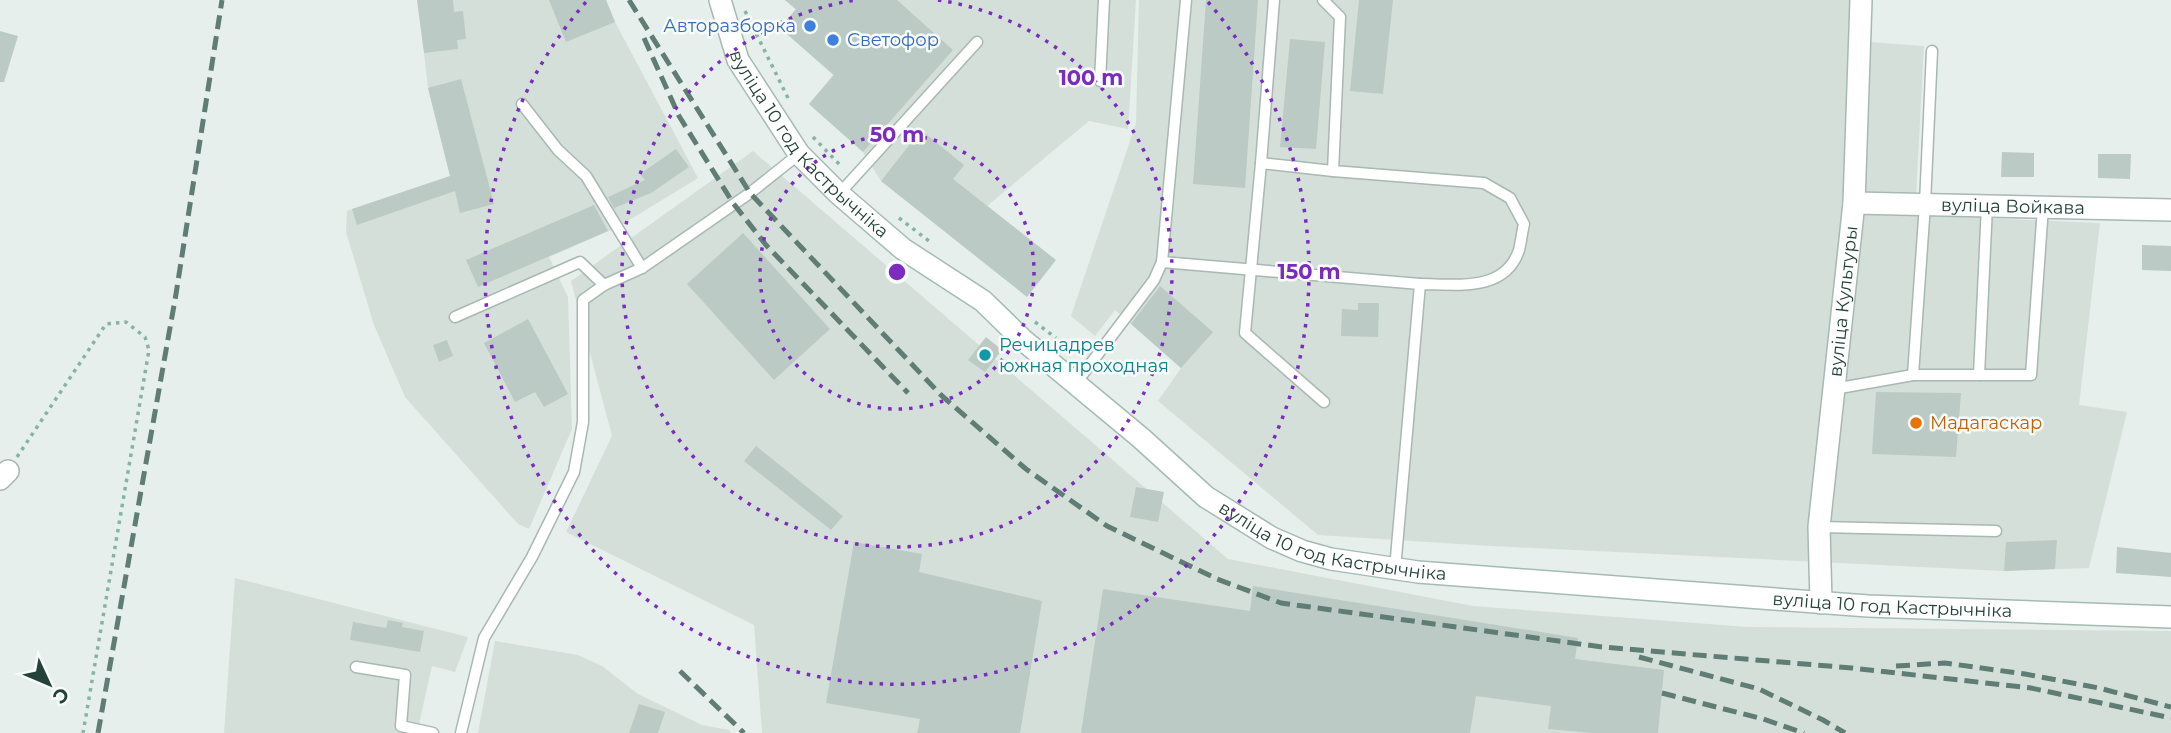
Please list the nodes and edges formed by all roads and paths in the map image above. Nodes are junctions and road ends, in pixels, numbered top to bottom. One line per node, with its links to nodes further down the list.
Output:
1 (1104, 0): 9 (lane)
2 (1186, 0): 24 (lane)
3 (1274, 0): 14 (lane)
4 (1323, 0): 15 (lane)
5 (1861, 0): 17 (street, вуліца Культуры)
6 (730, 1): 10 (path); 13 (street, вуліца 10 год Кастрычніка)
7 (977, 42): 16 (lane)
8 (1932, 51): 18 (lane)
9 (1100, 80)
10 (789, 100)
11 (522, 104): 25 (lane)
12 (810, 134): 16 (path)
13 (799, 154): 16 (street, вуліца 10 год Кастрычніка); 25 (lane)
14 (1261, 163): 15 (lane); 26 (lane)
15 (1333, 172): 27 (lane)
16 (847, 187): 34 (street, вуліца 10 год Кастрычніка)
17 (1854, 203): 18 (street, вуліца Войкава); 35 (street, вуліца Культуры)
18 (1926, 204): 19 (street, вуліца Войкава); 32 (lane)
19 (1987, 206): 20 (street, вуліца Войкава); 33 (lane)
20 (2043, 207): 22 (street, вуліца Войкава); 33 (lane)
21 (890, 210): 23 (path)
22 (2171, 210)
23 (932, 243)
24 (1162, 262): 26 (lane); 34 (lane)
25 (642, 268): 28 (lane)
26 (1252, 270): 27 (lane); 36 (lane)
27 (1420, 284): 40 (lane)
28 (604, 285): 29 (lane); 46 (lane)
29 (454, 317)
30 (1034, 321): 31 (path)
31 (1056, 338)
32 (1913, 375): 33 (lane); 35 (lane)
33 (1979, 375)
34 (1076, 383): 40 (street, вуліца 10 год Кастрычніка)
35 (1834, 389): 38 (street, вуліца Культуры)
36 (1324, 402)
37 (4, 475): 44 (path)
38 (1819, 527): 39 (lane); 41 (street, вуліца Культуры)
39 (1996, 531)
40 (1395, 569): 41 (street, вуліца 10 год Кастрычніка)
41 (1821, 603): 42 (street, вуліца 10 год Кастрычніка)
42 (2171, 617)
43 (356, 667): 45 (lane)
44 (83, 733)
45 (433, 733)
46 (461, 733)

